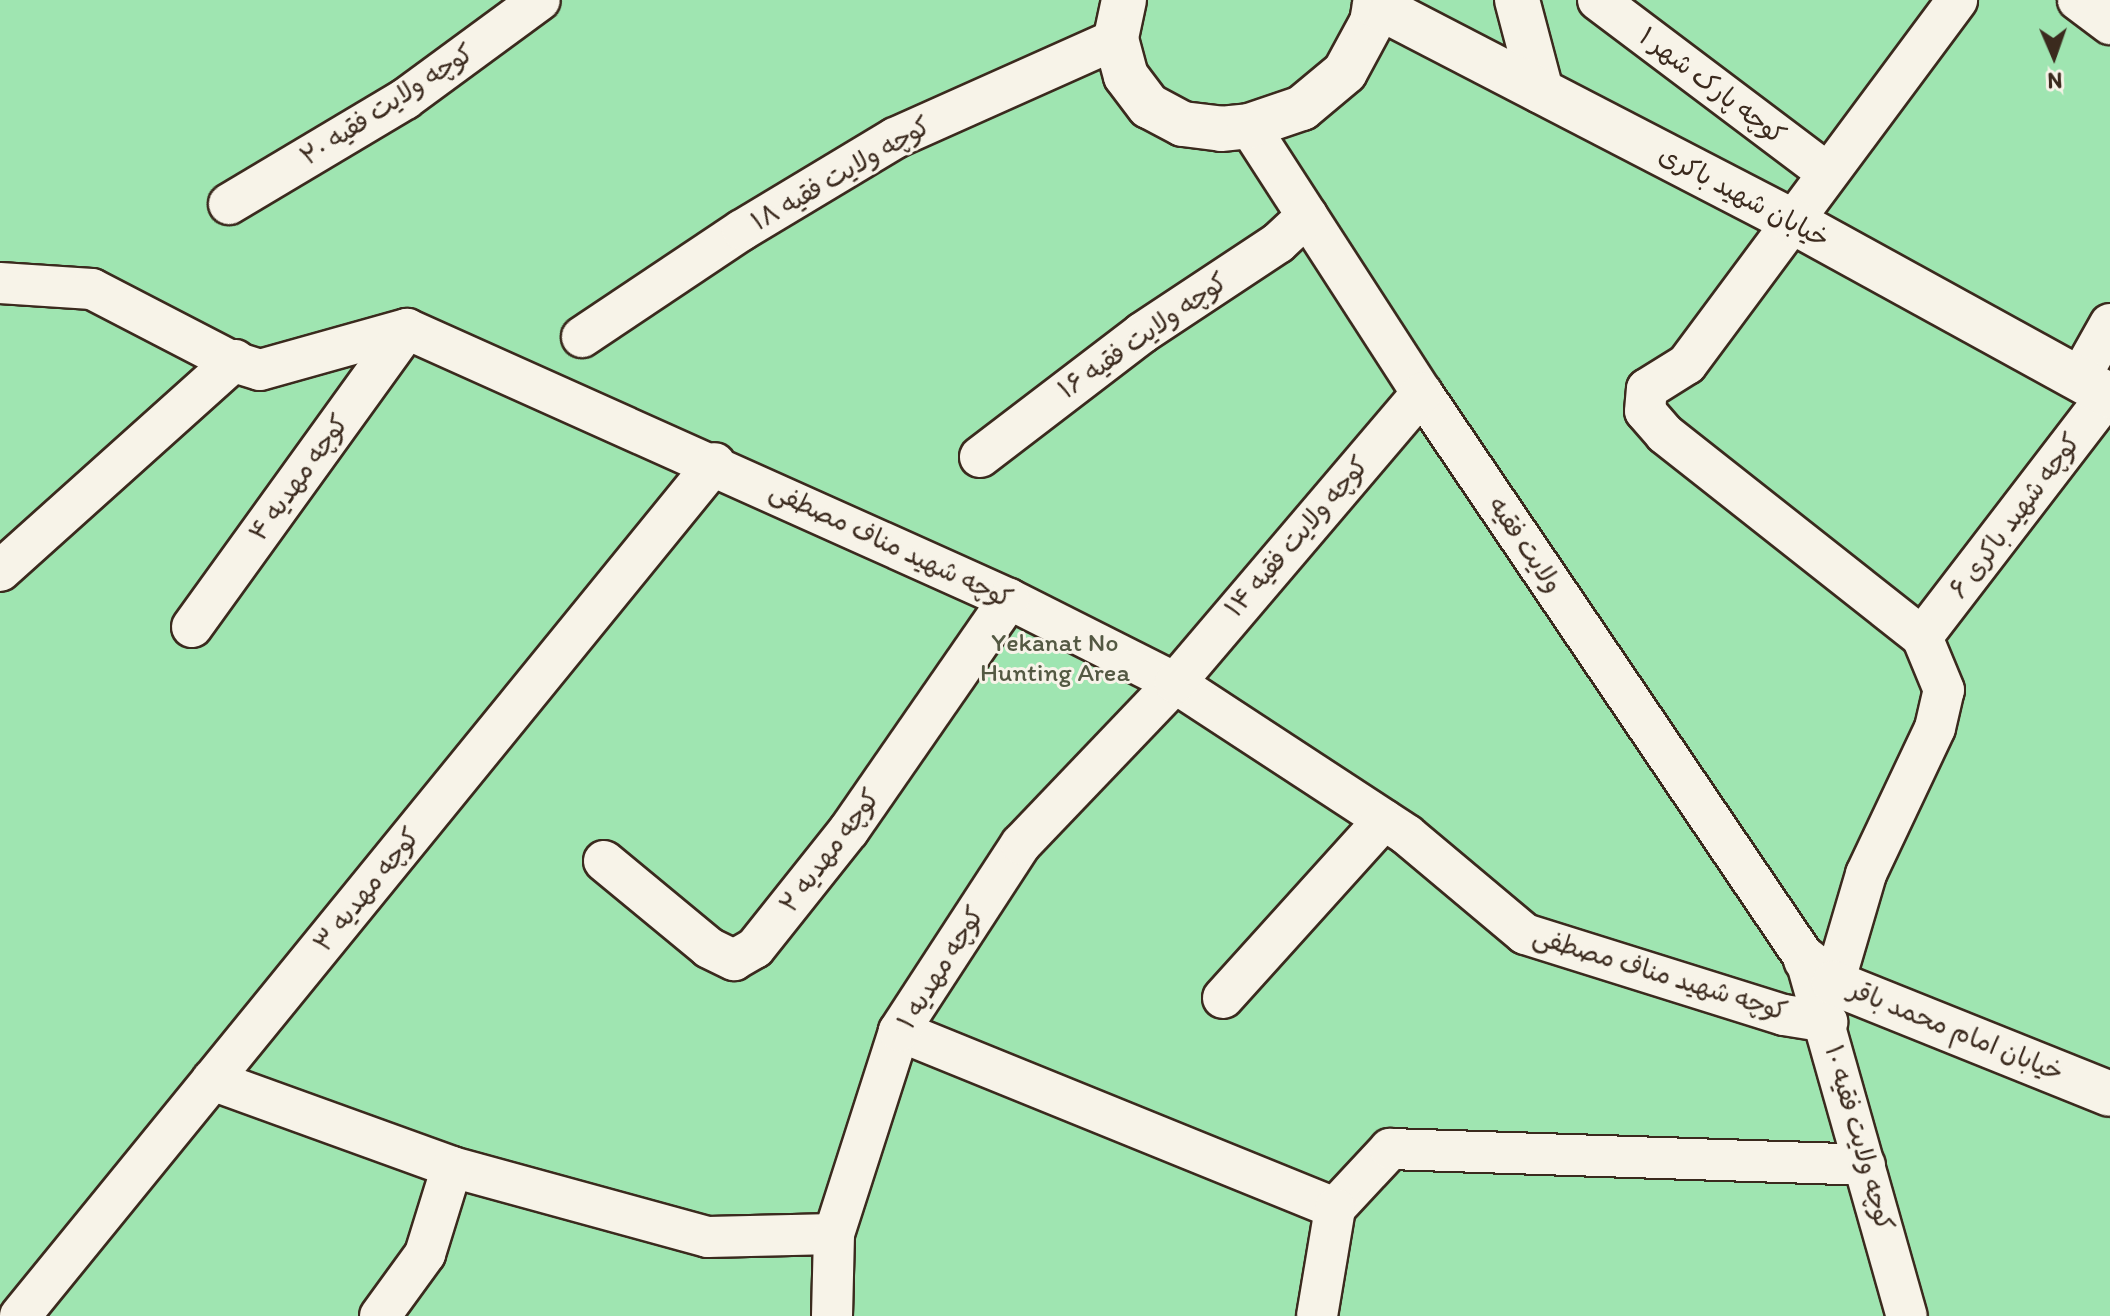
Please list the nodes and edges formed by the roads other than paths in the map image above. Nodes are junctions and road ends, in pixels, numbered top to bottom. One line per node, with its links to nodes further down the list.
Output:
1 (540, 0): 13 (street, کوچه ولایت فقیه ۲۰)
2 (1093, 0): 8 (main road)
3 (1517, 0): 10 (main road)
4 (1598, 0): 12 (street, کوچه پارک شهر ۱)
5 (1957, 0): 12 (street)
6 (2078, 0): 9 (street)
7 (1376, 2): 10 (main road, خیابان شهید باکری); 11 (main road)
8 (1120, 20): 11 (main road); 19 (street, کوچه ولایت فقیه ۱۸)
9 (2110, 24)
10 (1541, 91): 15 (main road, خیابان شهید باکری)
11 (1249, 126): 14 (street, ولایت فقیه)
12 (1826, 172): 15 (street)
13 (229, 204)
14 (1307, 216): 22 (street, ولایت فقیه); 23 (street, کوچه ولایت فقیه ۱۶)
15 (1790, 220): 21 (main road, خیابان شهید باکری); 28 (street)
16 (0, 283): 20 (street)
17 (2110, 324): 21 (street, کوچه شهید باکری ۶)
18 (407, 329): 20 (street); 24 (street, کوچه شهید مناف مصطفی); 27 (street, کوچه مهدیه ۴)
19 (582, 337)
20 (235, 360): 25 (street)
21 (2099, 390): 28 (street, کوچه شهید باکری ۶)
22 (1422, 393): 29 (street, کوچه ولایت فقیه ۱۴); 32 (street, ولایت فقیه)
23 (980, 457)
24 (715, 463): 26 (street, کوچه شهید مناف مصطفی); 35 (street, کوچه مهدیه ۳)
25 (0, 571)
26 (1009, 599): 29 (street, کوچه شهید مناف مصطفی); 31 (street, کوچه مهدیه ۲)
27 (192, 627)
28 (1922, 637): 32 (street)
29 (1175, 683): 30 (street, کوچه شهید مناف مصطفی); 34 (street, کوچه مهدیه ۱)
30 (1384, 820): 32 (street, کوچه شهید مناف مصطفی); 33 (street)
31 (604, 861)
32 (1822, 988): 36 (main road, خیابان امام محمد باقر); 37 (street, کوچه ولایت فقیه ۱۰)
33 (1223, 998)
34 (899, 1031): 39 (street); 40 (street, کوچه مهدیه ۱)
35 (212, 1080): 38 (street); 41 (street, کوچه مهدیه ۳)
36 (2107, 1087)
37 (1865, 1165): 39 (street); 45 (street, کوچه ولایت فقیه ۱۰)
38 (452, 1167): 40 (street); 42 (street)
39 (1335, 1208): 44 (street)
40 (834, 1234): 43 (street, کوچه مهدیه ۱)
41 (20, 1316)
42 (380, 1316)
43 (832, 1316)
44 (1317, 1316)
45 (1907, 1316)

